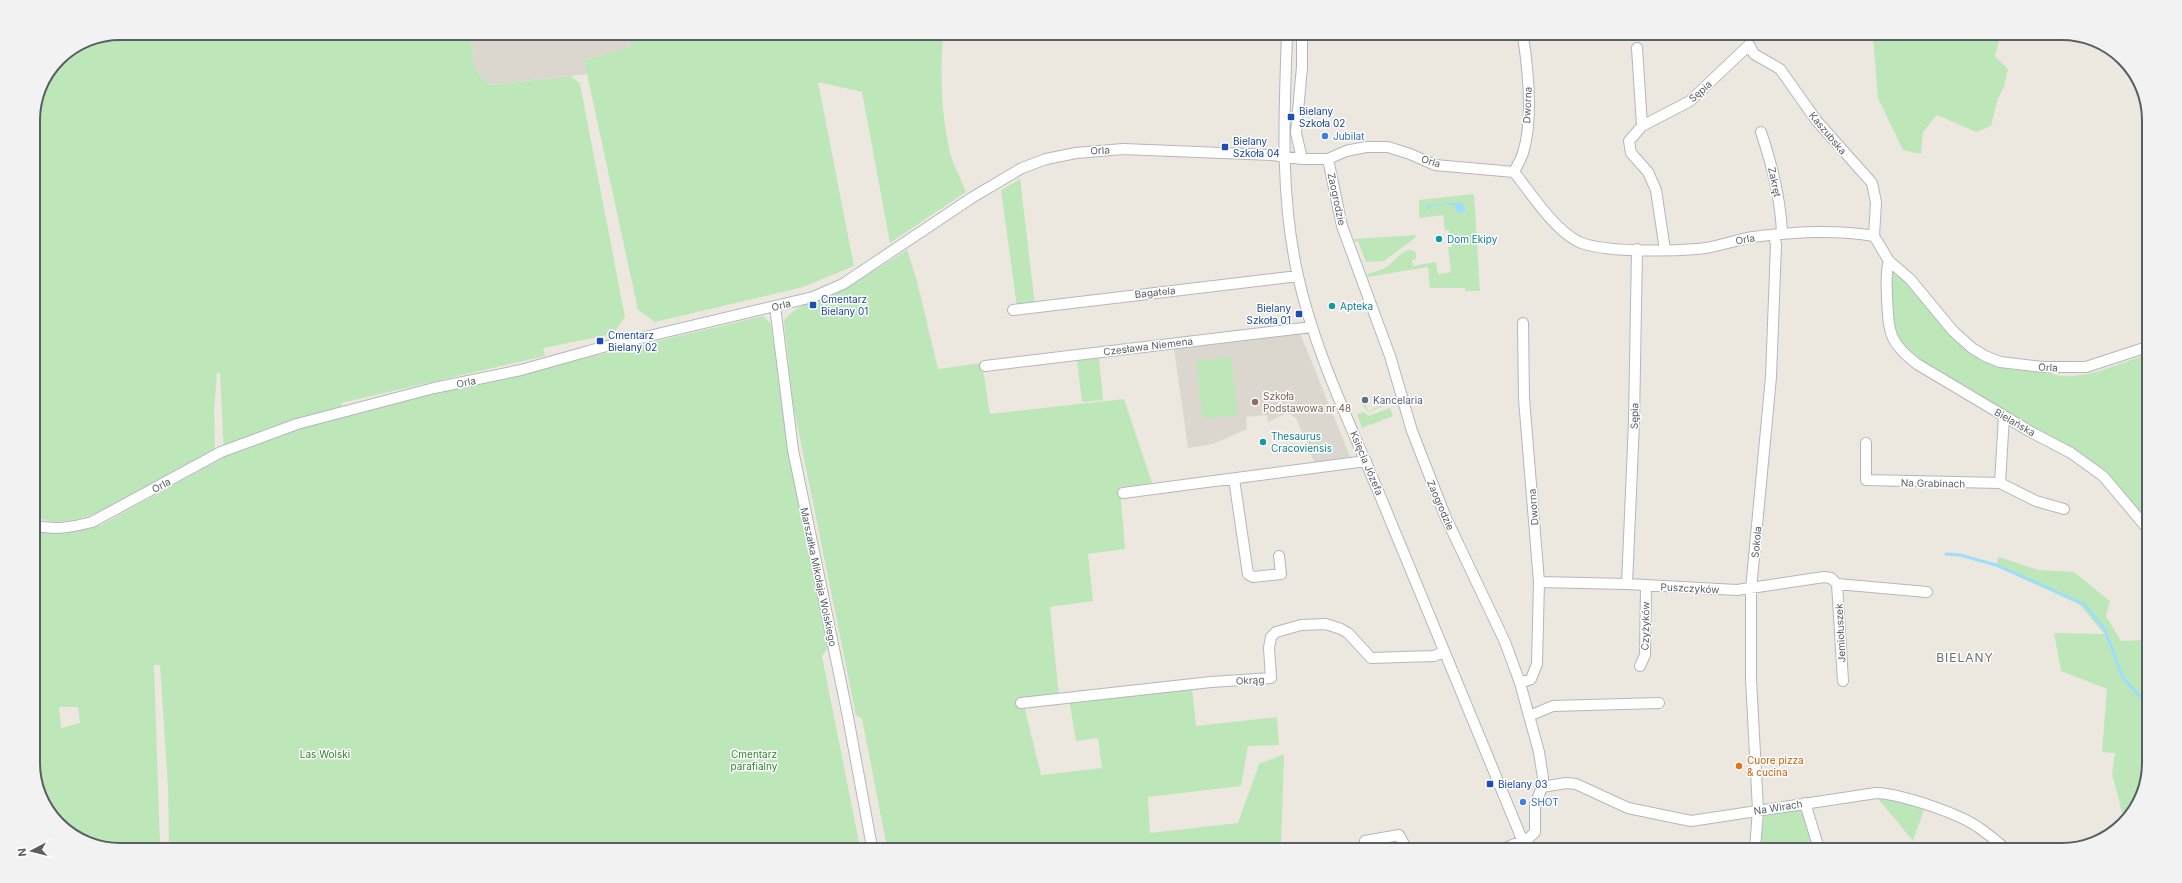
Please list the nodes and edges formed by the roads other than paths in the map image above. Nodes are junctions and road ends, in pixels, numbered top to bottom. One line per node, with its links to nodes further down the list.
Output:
1 (1287, 40): 8 (street, Księcia Józefa)
2 (1302, 40): 9 (street)
3 (1524, 40): 11 (street, Dworna)
4 (1750, 41): 6 (street, Sępia); 13 (street, Kaszubska)
5 (1637, 48): 6 (street)
6 (1642, 126): 15 (street, Sępia)
7 (1761, 132): 12 (street, Zakręt)
8 (1284, 157): 9 (street, Orla); 17 (street, Księcia Józefa); 18 (street, Orla)
9 (1302, 159): 10 (street, Orla)
10 (1328, 159): 11 (street, Orla); 43 (street, Zaogrodzie)
11 (1514, 172): 14 (street, Orla)
12 (1778, 234): 13 (street, Orla); 15 (street, Orla); 38 (street, Sokola)
13 (1874, 236): 16 (street, Orla)
14 (1637, 249): 15 (street, Orla); 35 (street, Sępia)
15 (1665, 250)
16 (1889, 262): 22 (street, Orla); 24 (street, Bielańska)
17 (1298, 276): 19 (street, Bagatela); 21 (street, Księcia Józefa)
18 (775, 306): 32 (street, Orla); 50 (street, Marszałka Mikołaja Wolskiego)
19 (1013, 310)
20 (1523, 323): 34 (street, Dworna)
21 (1312, 327): 23 (street, Czesława Niemena); 26 (street, Księcia Józefa)
22 (2142, 349)
23 (985, 366)
24 (2004, 416): 28 (street); 31 (street, Bielańska)
25 (1866, 443): 28 (street, Na Grabinach)
26 (1366, 461): 27 (street); 40 (street, Księcia Józefa)
27 (1234, 479): 29 (street); 33 (street)
28 (2000, 483): 30 (street, Na Grabinach)
29 (1123, 493)
30 (2064, 510)
31 (2142, 522)
32 (40, 526)
33 (1279, 556)
34 (1539, 582): 35 (street, Puszczyków); 43 (street, Dworna)
35 (1627, 584): 37 (street, Puszczyków)
36 (1837, 584): 38 (street, Puszczyków); 39 (street, Puszczyków); 42 (street, Jemiołuszek)
37 (1646, 586): 38 (street, Puszczyków); 41 (street, Czyżyków)
38 (1751, 589): 49 (street, Sokola)
39 (1927, 592)
40 (1444, 652): 44 (street, Okrąg); 53 (street, Księcia Józefa)
41 (1640, 666)
42 (1843, 681)
43 (1520, 683): 46 (street, Zaogrodzie)
44 (1021, 703)
45 (1659, 703): 46 (street)
46 (1529, 716): 47 (street, Zaogrodzie)
47 (1542, 787): 49 (street, Na Wirach); 54 (street, Zaogrodzie)
48 (1805, 803): 49 (street, Na Wirach); 56 (street); 57 (street, Na Wirach)
49 (1758, 810): 55 (street, Sokola)
50 (871, 843)
51 (1365, 843): 52 (street)
52 (1404, 843)
53 (1523, 843)
54 (1526, 843)
55 (1755, 843)
56 (1816, 843)
57 (1997, 843)

